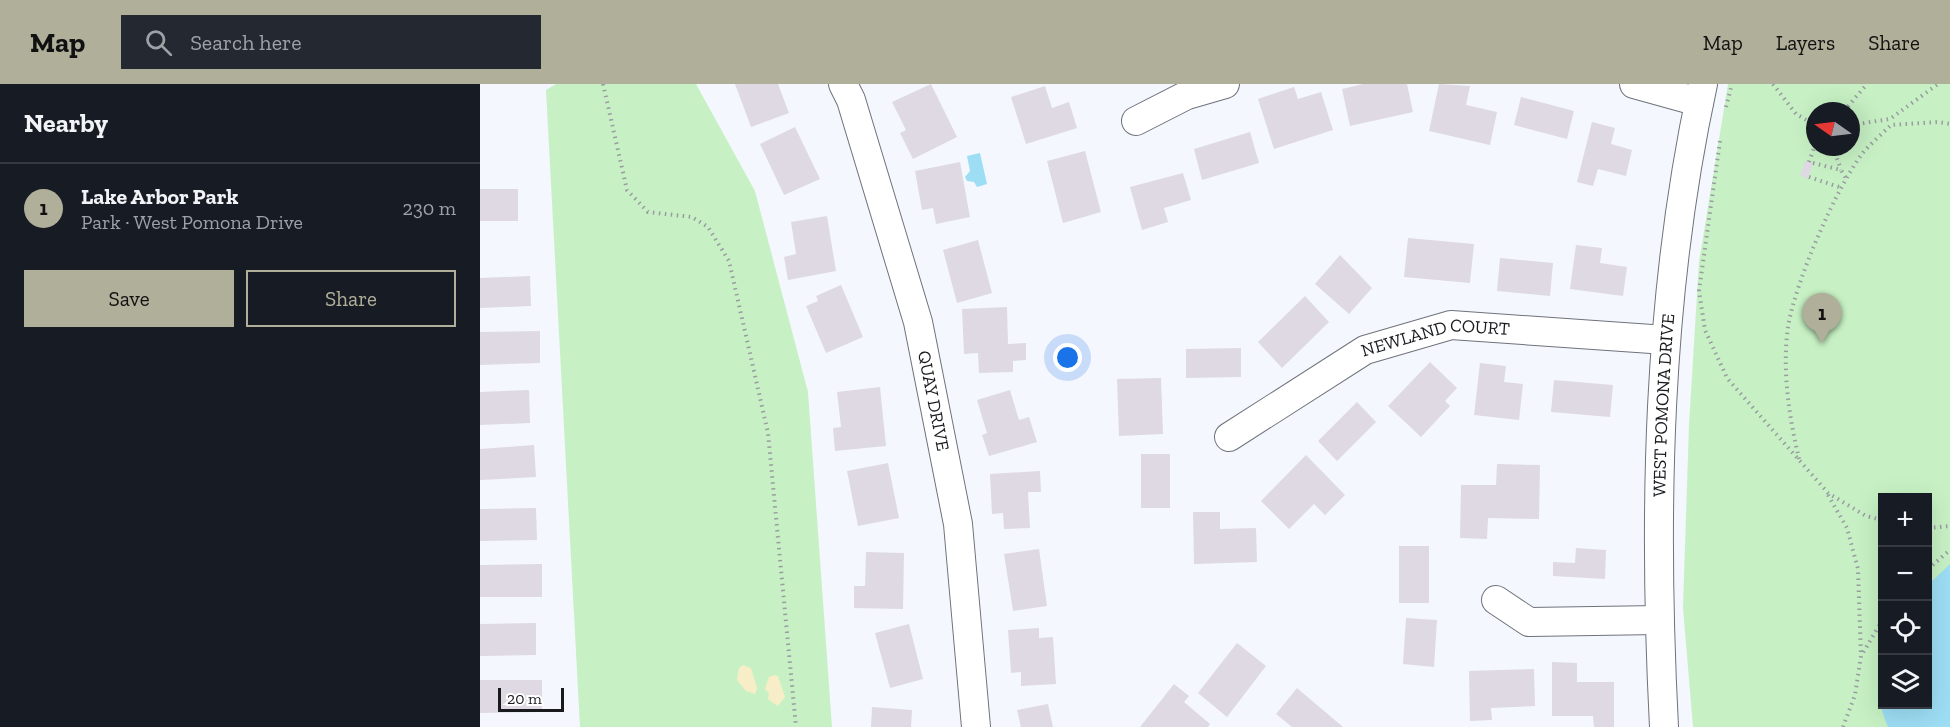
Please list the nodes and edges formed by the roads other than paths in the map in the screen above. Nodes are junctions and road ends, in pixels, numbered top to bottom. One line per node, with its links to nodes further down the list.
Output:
1 (843, 84): 10 (street, QUAY DRIVE)
2 (1225, 84): 5 (street)
3 (1634, 84): 4 (street)
4 (1701, 93): 6 (street, WEST POMONA DRIVE)
5 (1136, 121)
6 (1666, 340): 7 (street, NEWLAND COURT); 9 (street, WEST POMONA DRIVE)
7 (1229, 437)
8 (1496, 600): 9 (street)
9 (1659, 620): 11 (street, WEST POMONA DRIVE)
10 (975, 727)
11 (1664, 727)

